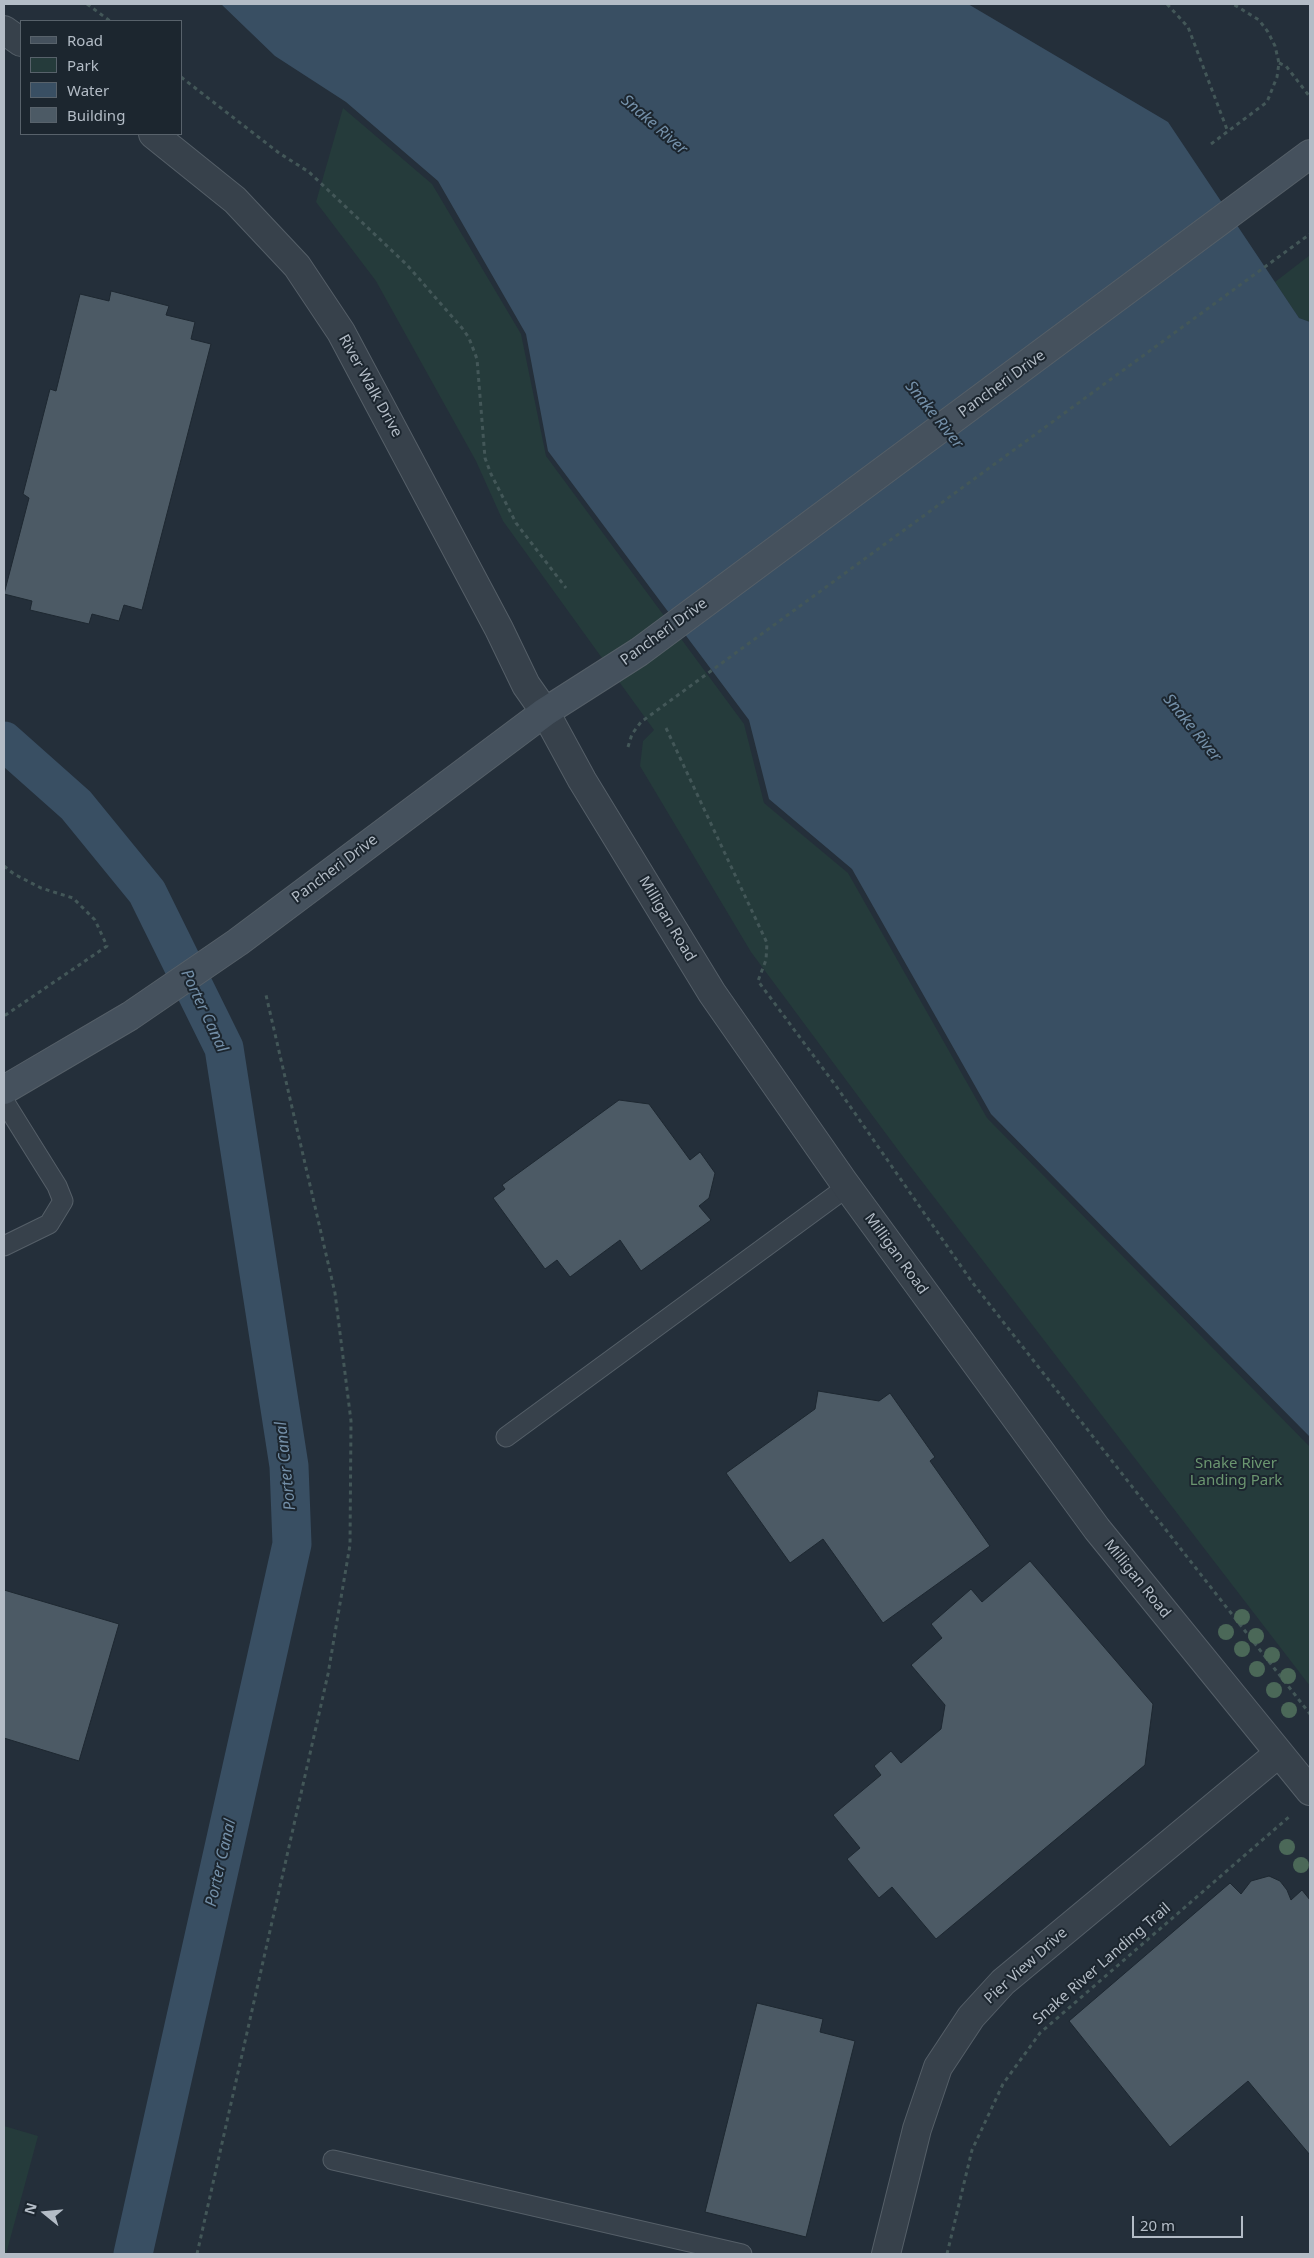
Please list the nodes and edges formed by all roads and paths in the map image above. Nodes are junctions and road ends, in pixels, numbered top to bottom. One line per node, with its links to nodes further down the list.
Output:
1 (87, 4): 4 (path)
2 (1167, 4): 10 (path)
3 (1233, 4): 7 (path)
4 (109, 20)
5 (4, 30): 6 (street)
6 (20, 41)
7 (1279, 63): 9 (path); 10 (path)
8 (182, 78): 15 (path)
9 (1310, 97)
10 (1228, 132): 12 (path)
11 (154, 135): 16 (street, River Walk Drive)
12 (1211, 144)
13 (1310, 154): 17 (main road, Pancheri Drive)
14 (1310, 234): 19 (path)
15 (566, 588)
16 (526, 685): 17 (street, Milligan Road)
17 (546, 712): 23 (main road, Pancheri Drive); 25 (street, Milligan Road)
18 (666, 728): 28 (path)
19 (628, 747)
20 (4, 866): 22 (path)
21 (266, 995): 32 (path)
22 (4, 1016)
23 (4, 1090)
24 (4, 1101): 26 (lane)
25 (847, 1186): 27 (lane); 29 (street, Milligan Road)
26 (4, 1246)
27 (506, 1437)
28 (1310, 1714)
29 (1278, 1753): 30 (street, Milligan Road); 34 (street, Pier View Drive)
30 (1303, 1801): 35 (path, Snake River Landing Trail)
31 (332, 2160): 33 (lane)
32 (197, 2254)
33 (742, 2254)
34 (886, 2254)
35 (947, 2254)

